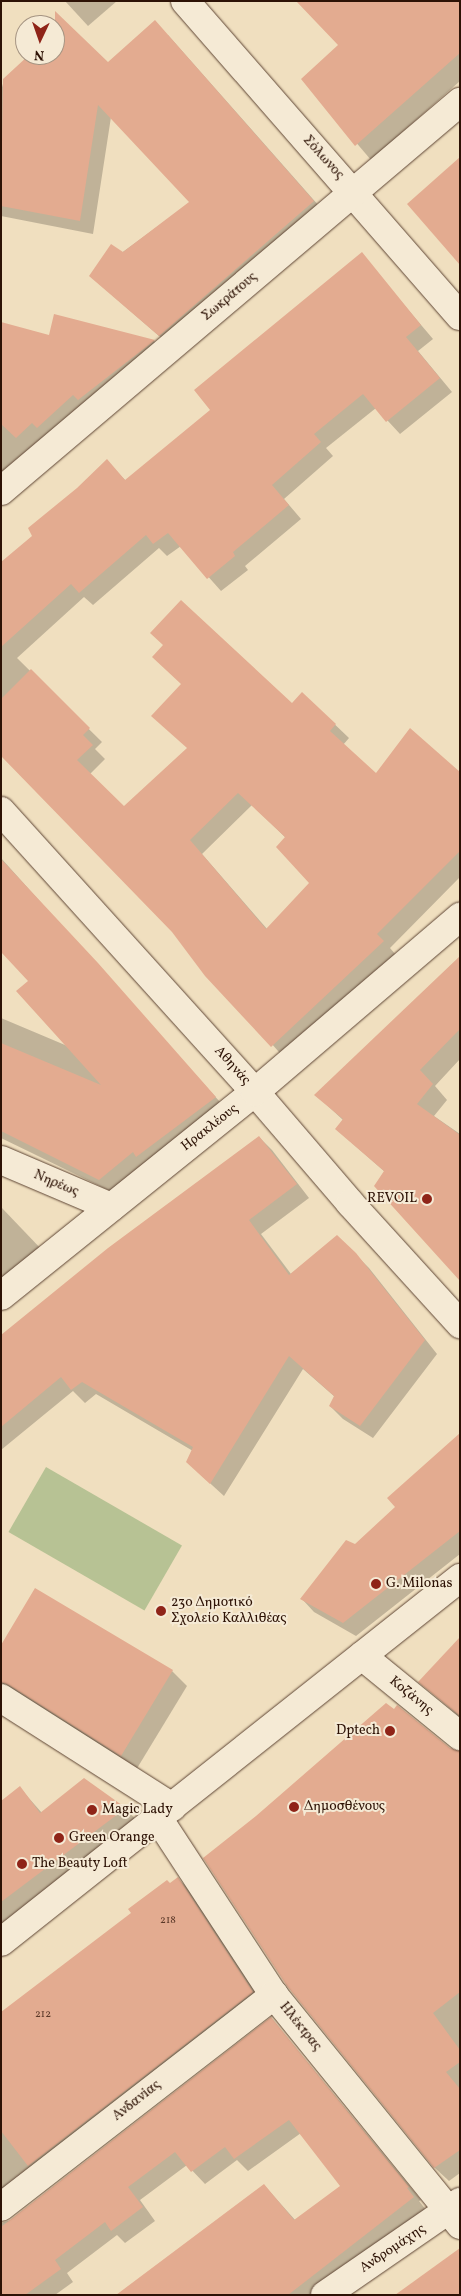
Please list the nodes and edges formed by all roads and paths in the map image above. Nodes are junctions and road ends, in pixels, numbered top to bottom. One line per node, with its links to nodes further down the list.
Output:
1 (185, 1): 3 (street, Σόλωνος)
2 (460, 102): 3 (street, Σωκράτους)
3 (354, 192): 4 (street, Σόλωνος); 5 (street, Σωκράτους)
4 (460, 316)
5 (1, 491)
6 (1, 811): 8 (street, Αθηνάς)
7 (460, 917): 8 (street, Ηρακλέους)
8 (256, 1092): 10 (street, Ηρακλέους); 12 (street, Αθηνάς)
9 (1, 1160): 10 (street, Νηρέως)
10 (111, 1207): 11 (street, Ηρακλέους)
11 (1, 1296)
12 (460, 1324)
13 (460, 1578): 14 (street)
14 (362, 1656): 16 (street, Κοζάνης); 17 (street)
15 (1, 1698): 17 (street)
16 (460, 1736)
17 (165, 1812): 18 (street); 19 (street, Ηλέκτρας)
18 (1, 1942)
19 (274, 1995): 20 (street, Ανδανiας); 21 (street, Ηλέκτρας)
20 (1, 2207)
21 (456, 2212): 22 (street, Ανδρομάχης)
22 (325, 2295)

